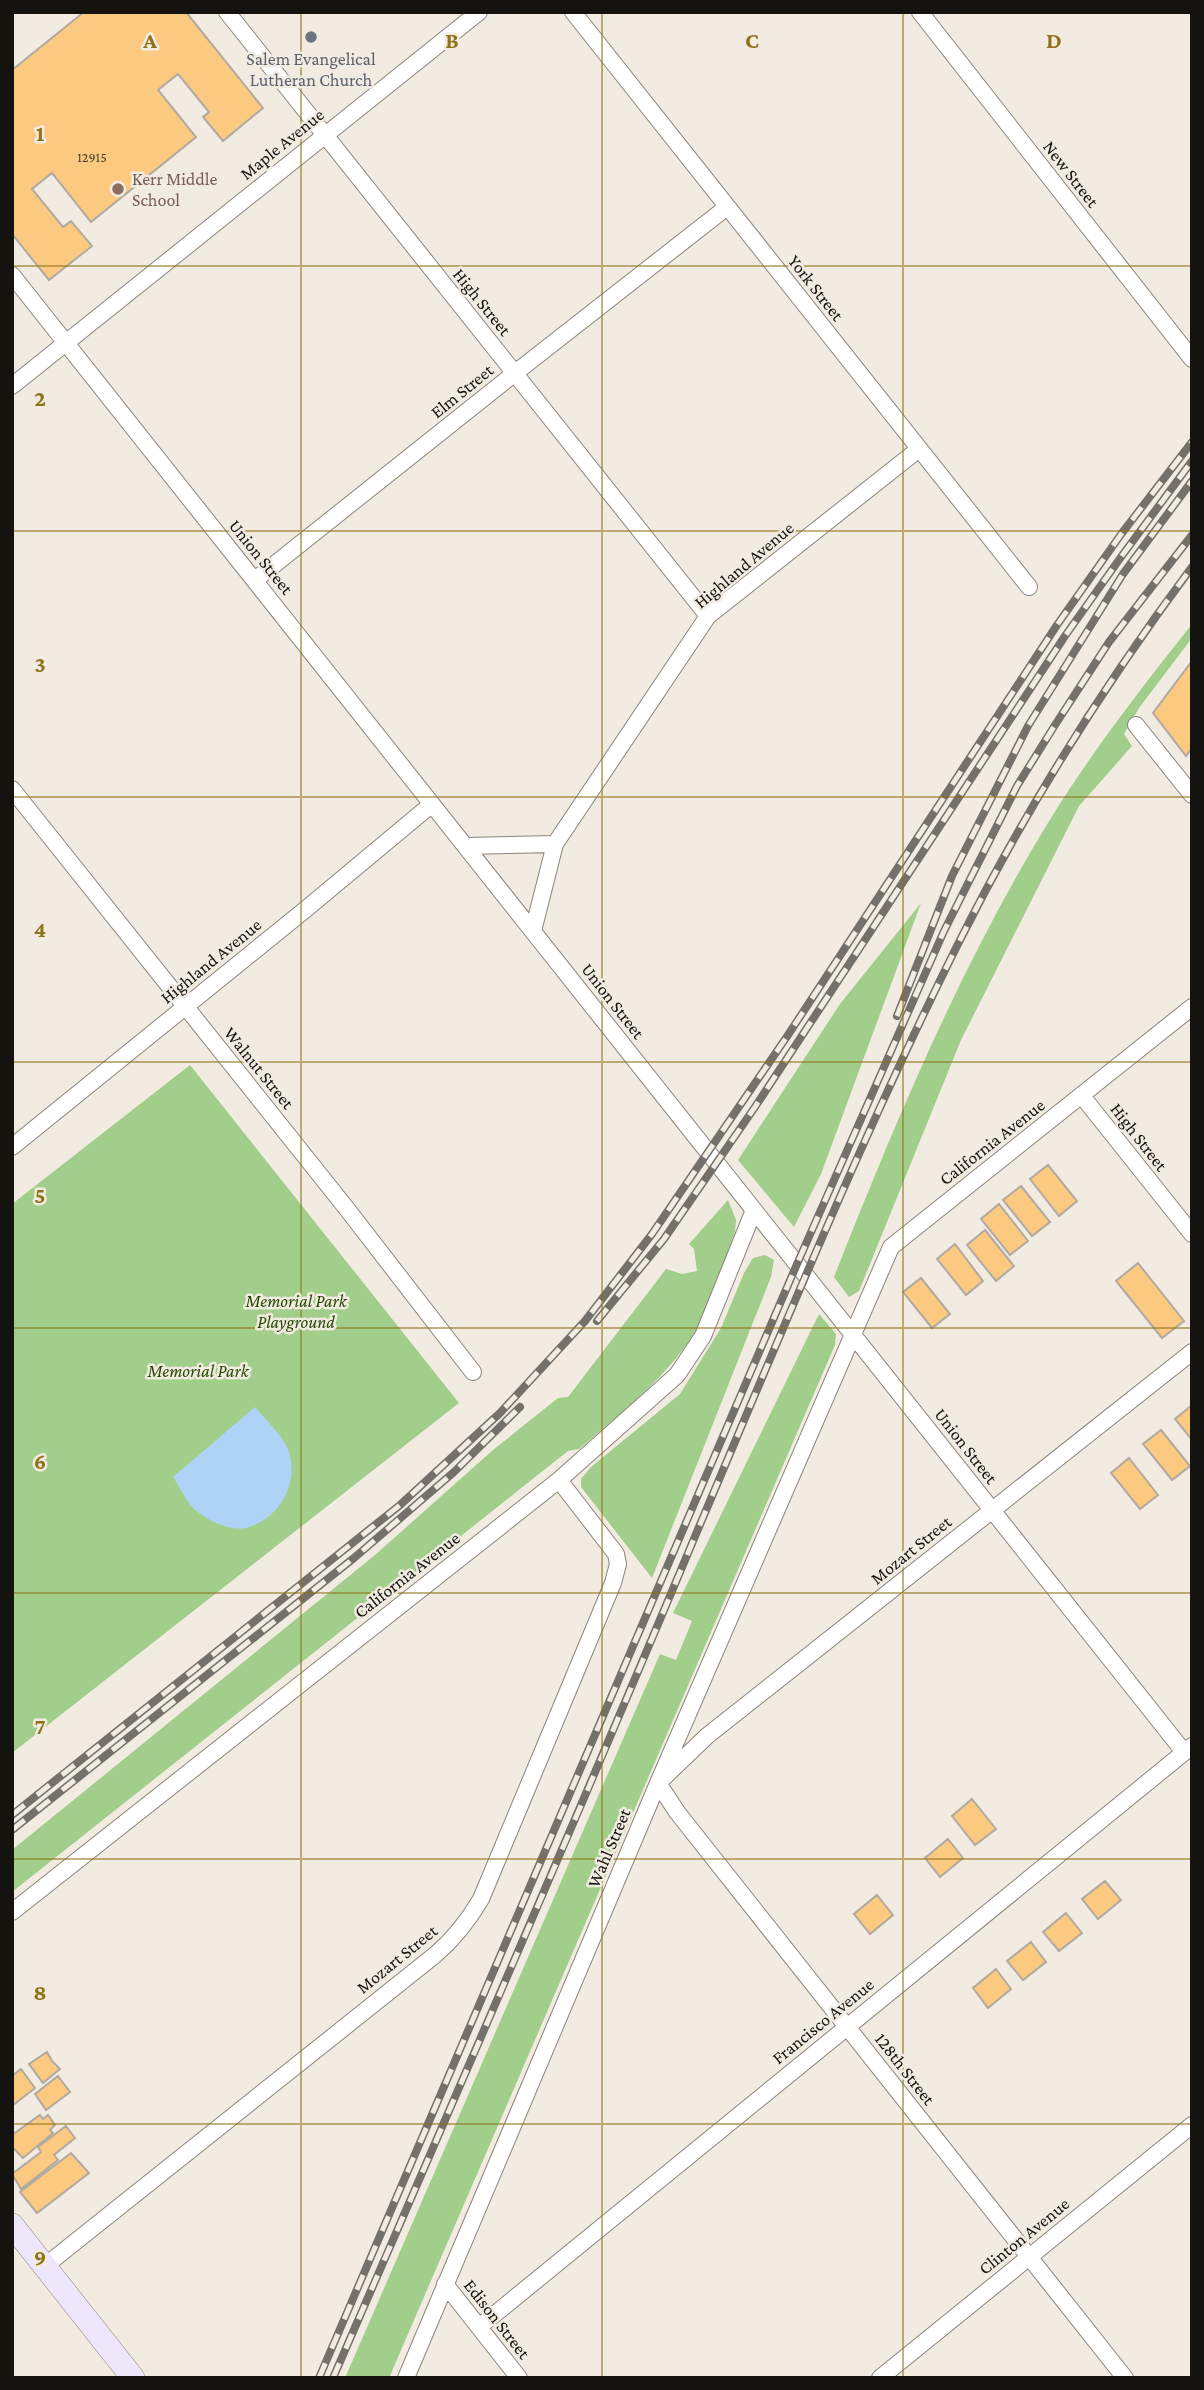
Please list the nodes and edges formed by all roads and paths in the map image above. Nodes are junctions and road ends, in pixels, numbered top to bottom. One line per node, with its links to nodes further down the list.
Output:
1 (226, 12): 5 (street, High Street)
2 (479, 12): 5 (street, Maple Avenue)
3 (573, 12): 6 (street, York Street)
4 (920, 12): 9 (street, New Street)
5 (324, 136): 8 (street, Maple Avenue); 10 (street, High Street)
6 (727, 207): 10 (street, Elm Street); 12 (street, York Street)
7 (12, 275): 8 (street, Union Street)
8 (66, 342): 11 (street, Maple Avenue); 13 (street, Union Street)
9 (1192, 359)
10 (515, 373): 13 (street, Elm Street); 15 (street, High Street)
11 (12, 386)
12 (919, 449): 14 (street, York Street); 15 (street, Highland Avenue)
13 (255, 580): 19 (street, Union Street)
14 (1029, 587)
15 (708, 616): 20 (street, Highland Avenue)
16 (1136, 725): 18 (street)
17 (12, 789): 23 (street, Walnut Street)
18 (1192, 795)
19 (432, 804): 21 (street, Union Street); 23 (street, Highland Avenue)
20 (555, 844): 21 (street); 22 (street, Highland Avenue)
21 (466, 846): 22 (street, Union Street)
22 (533, 931): 27 (street, Union Street)
23 (185, 1007): 26 (street, Highland Avenue); 31 (street, Walnut Street)
24 (1192, 1007): 25 (street, California Avenue)
25 (1082, 1096): 28 (street, High Street); 29 (street, California Avenue)
26 (12, 1147)
27 (754, 1210): 29 (street, Union Street); 32 (street, California Avenue)
28 (1192, 1234)
29 (854, 1335): 33 (street, Union Street); 35 (street, Wahl Street)
30 (1192, 1352): 33 (street, Mozart Street)
31 (473, 1372)
32 (559, 1480): 36 (street, California Avenue); 41 (street, Mozart Street)
33 (992, 1510): 34 (street, Union Street); 35 (street, Mozart Street)
34 (1188, 1749): 37 (street, Francisco Avenue)
35 (658, 1783): 37 (street, 128th Street); 42 (street, Wahl Street)
36 (12, 1912)
37 (847, 2027): 40 (street, 128th Street); 43 (street, Francisco Avenue)
38 (1192, 2124): 40 (street, Clinton Avenue)
39 (12, 2225): 41 (main road)
40 (1029, 2257): 47 (street, Clinton Avenue); 48 (street, 128th Street)
41 (45, 2266): 44 (main road)
42 (445, 2284): 43 (street, Edison Street); 45 (street, Wahl Street)
43 (479, 2327): 46 (street, Edison Street)
44 (133, 2378)
45 (406, 2378)
46 (519, 2378)
47 (880, 2378)
48 (1125, 2378)

